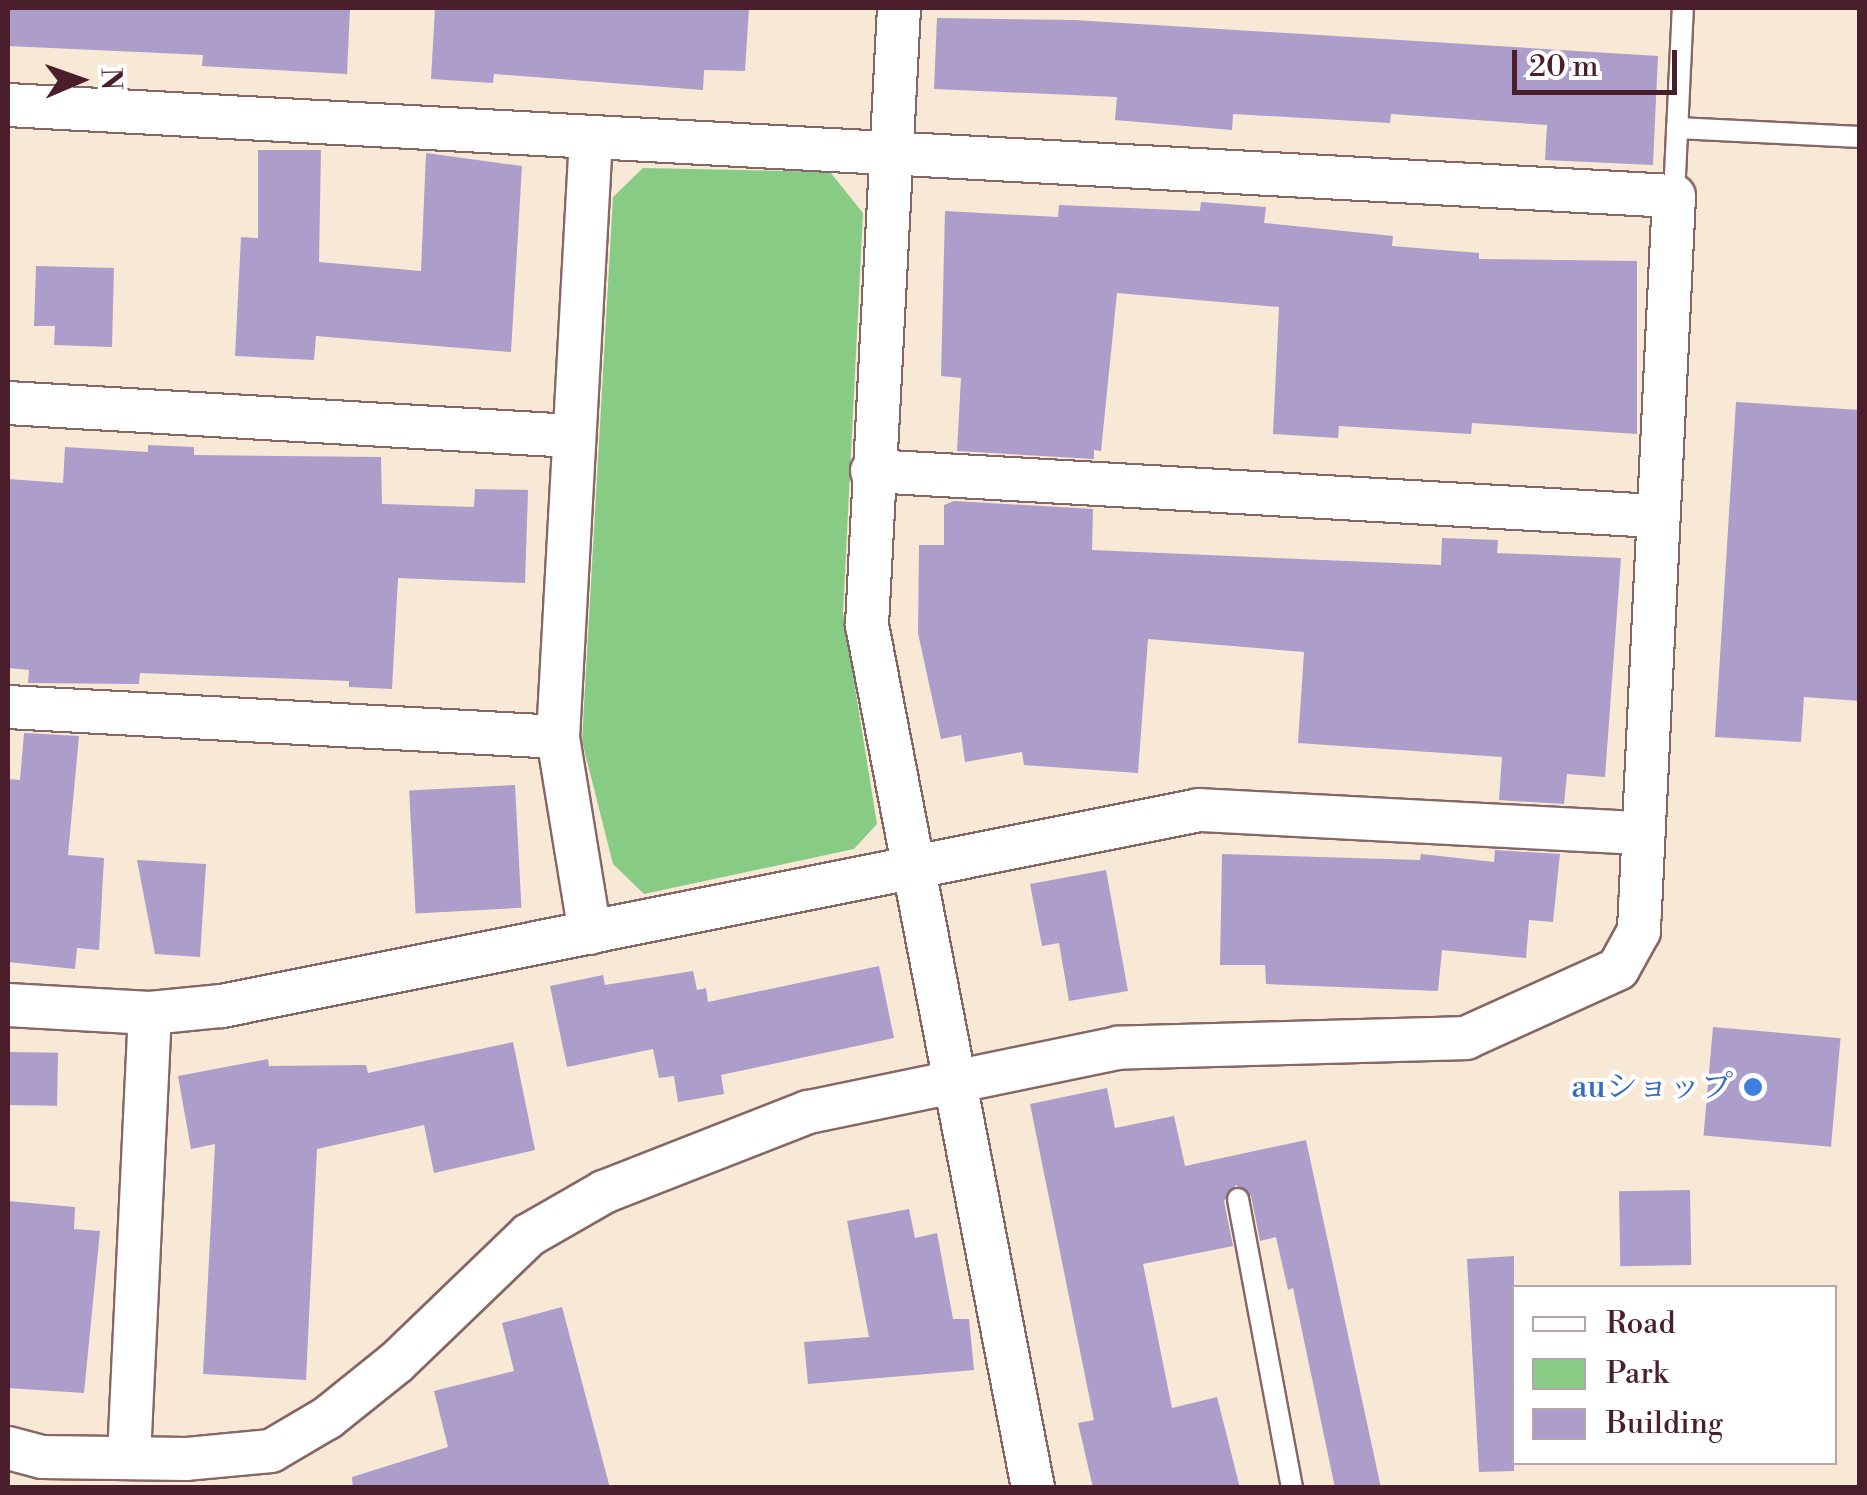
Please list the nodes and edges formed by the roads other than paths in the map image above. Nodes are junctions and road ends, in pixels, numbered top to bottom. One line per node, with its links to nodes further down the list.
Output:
1 (898, 8): 7 (street)
2 (1683, 8): 4 (lane)
3 (8, 105): 5 (street)
4 (1677, 128): 6 (lane); 8 (lane)
5 (590, 136): 7 (street); 10 (street)
6 (1860, 137)
7 (889, 152): 8 (street); 11 (street)
8 (1674, 196): 12 (street)
9 (8, 403): 10 (street)
10 (572, 436): 14 (street)
11 (872, 471): 12 (street); 16 (street)
12 (1656, 516): 15 (street)
13 (8, 707): 14 (street)
14 (558, 736): 17 (street)
15 (1643, 833): 16 (street); 20 (street)
16 (911, 866): 17 (street); 20 (street)
17 (590, 933): 19 (street)
18 (8, 1005): 19 (street)
19 (150, 1013): 23 (street)
20 (959, 1083): 24 (street); 25 (street)
21 (1238, 1199): 26 (lane)
22 (8, 1448): 23 (street)
23 (128, 1457): 24 (street)
24 (187, 1473)
25 (1034, 1488)
26 (1292, 1488)

